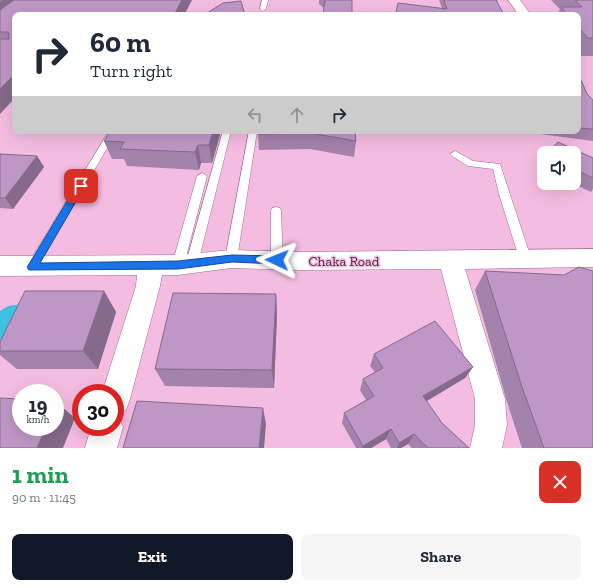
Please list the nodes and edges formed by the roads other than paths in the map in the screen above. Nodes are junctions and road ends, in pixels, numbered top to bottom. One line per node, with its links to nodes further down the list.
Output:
1 (266, 0): 3 (lane)
2 (514, 0): 4 (street)
3 (263, 9)
4 (523, 12)
5 (111, 134): 19 (lane)
6 (226, 134): 16 (lane)
7 (253, 134): 13 (lane)
8 (455, 154): 11 (lane)
9 (202, 176): 16 (lane)
10 (276, 211): 14 (lane)
11 (525, 258): 12 (street, Chaka Road); 15 (street, Chaka Road)
12 (593, 258)
13 (232, 259): 14 (street, Chaka Road); 16 (street, Chaka Road)
14 (277, 260): 15 (street, Chaka Road)
15 (451, 261): 23 (street)
16 (185, 264): 17 (street, Chaka Road)
17 (151, 265): 19 (street, Chaka Road); 20 (street)
18 (0, 266): 19 (street, Chaka Road)
19 (32, 267)
20 (119, 384)
21 (104, 436): 22 (street)
22 (100, 448)
23 (486, 448)

